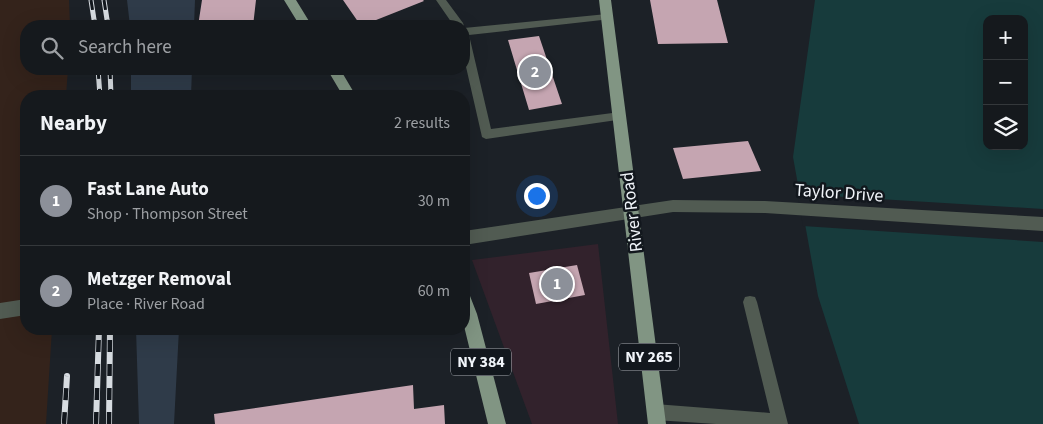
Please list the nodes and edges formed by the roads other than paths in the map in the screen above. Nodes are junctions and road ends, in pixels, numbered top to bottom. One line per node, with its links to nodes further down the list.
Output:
1 (290, 0): 5 (main road)
2 (441, 0): 6 (lane)
3 (606, 0): 4 (main road, River Road / NY 265)
4 (608, 17): 7 (lane); 11 (main road, River Road / NY 265)
5 (302, 20)
6 (455, 20)
7 (470, 32)
8 (470, 61): 11 (lane)
9 (337, 75): 10 (main road)
10 (346, 90)
11 (620, 116): 12 (main road, River Road / NY 265)
12 (632, 211): 13 (street, Taylor Drive); 14 (street, Taylor Drive); 19 (main road, River Road / NY 265)
13 (1043, 224)
14 (470, 237)
15 (750, 302): 20 (lane)
16 (20, 308): 17 (street)
17 (0, 311)
18 (470, 318): 21 (main road, NY 384)
19 (656, 418): 20 (lane)
20 (780, 422)
21 (498, 424)

